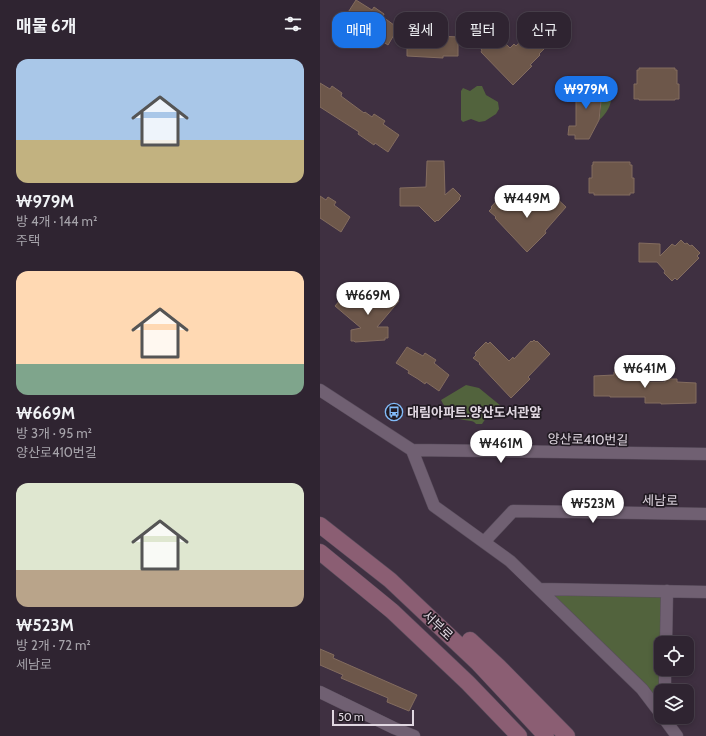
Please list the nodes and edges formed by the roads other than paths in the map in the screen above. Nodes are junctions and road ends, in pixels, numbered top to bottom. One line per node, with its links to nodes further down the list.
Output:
1 (320, 390): 2 (street)
2 (412, 450): 3 (street, 양산로410번길); 6 (street)
3 (706, 454)
4 (706, 514): 6 (street, 세남로)
5 (320, 525): 8 (main road, 서부로)
6 (484, 542): 9 (street)
7 (320, 552): 17 (main road, 서부로)
8 (390, 580): 18 (main road, 서부로); 19 (main road)
9 (539, 590): 10 (street); 14 (street)
10 (667, 591): 11 (street); 12 (street)
11 (706, 592)
12 (666, 636)
13 (320, 692): 16 (street)
14 (654, 705)
15 (668, 724): 20 (street)
16 (414, 736)
17 (519, 736)
18 (546, 736)
19 (567, 736)
20 (677, 736)

